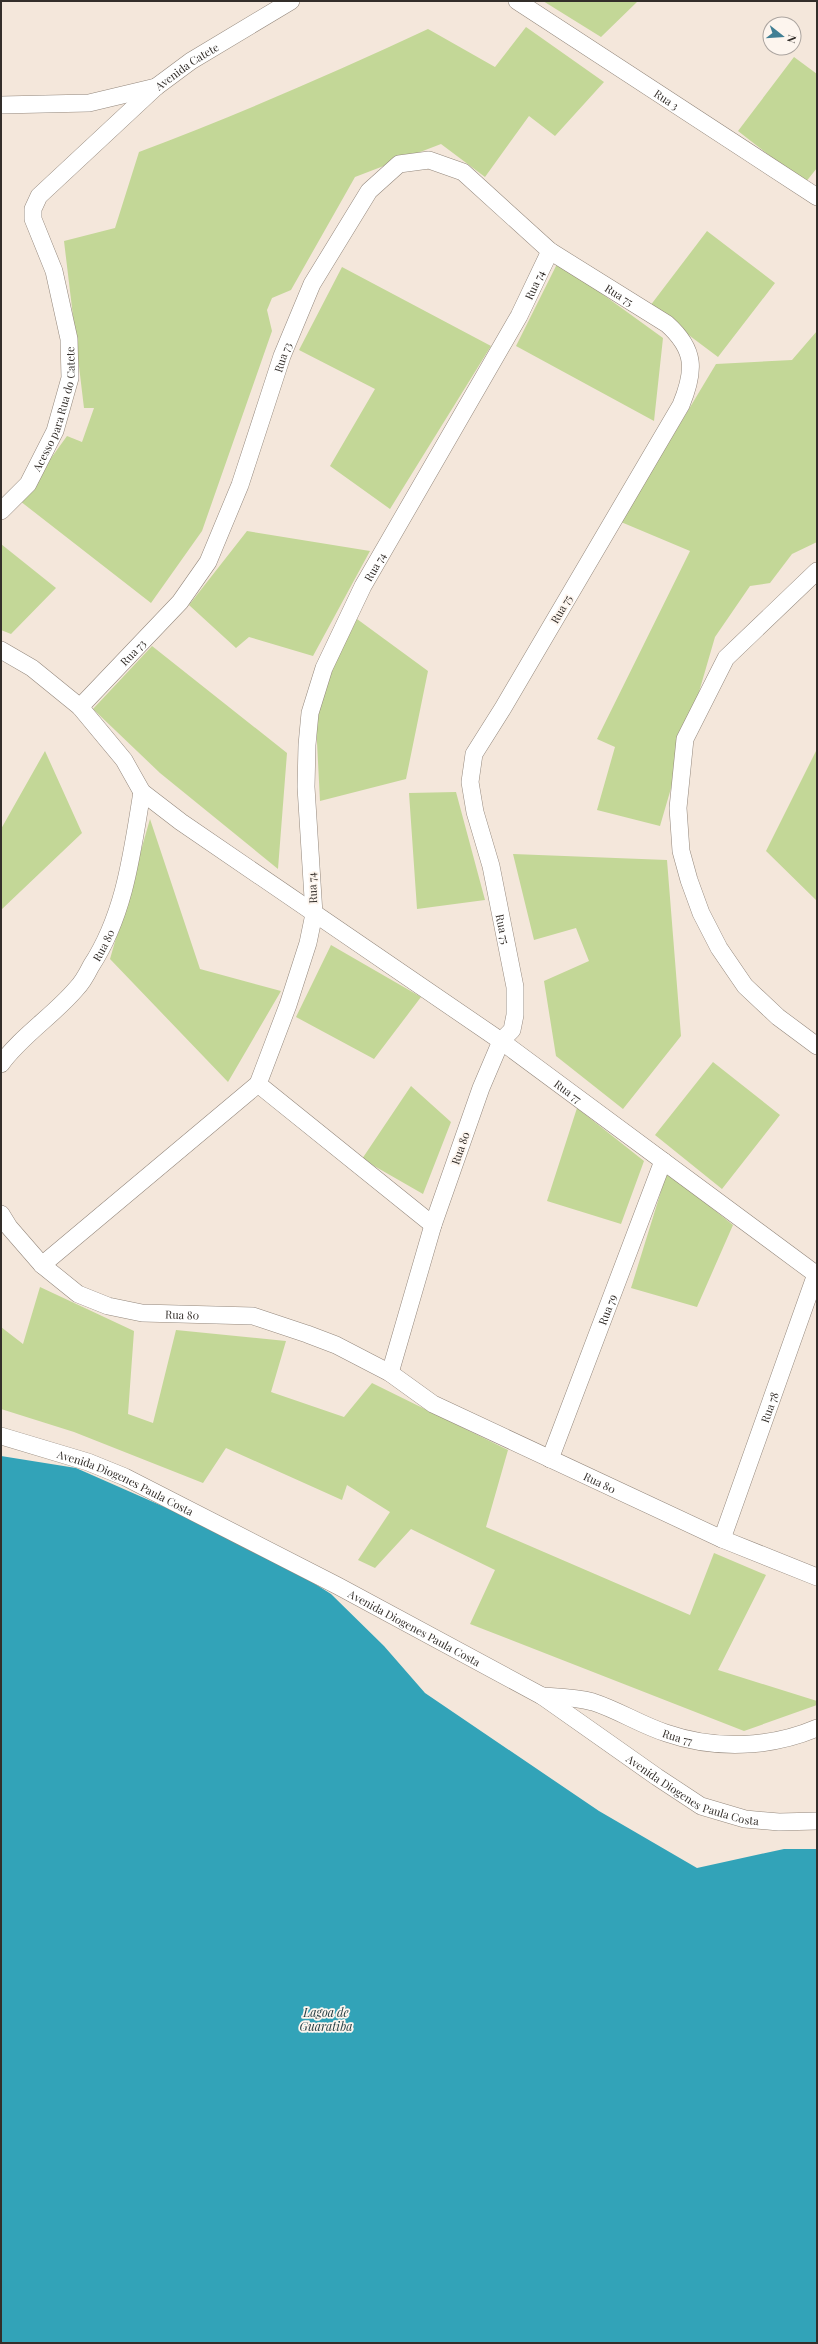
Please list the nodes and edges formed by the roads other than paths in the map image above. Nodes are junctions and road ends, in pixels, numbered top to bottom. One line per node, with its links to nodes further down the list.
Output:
1 (291, 1): 3 (street, Avenida Catete)
2 (517, 1): 5 (street, Rua 3)
3 (156, 87): 4 (street, Avenida Catete); 7 (street, Acesso para Rua do Catete)
4 (1, 105)
5 (817, 197)
6 (550, 251): 10 (street, Rua 73); 12 (street, Rua 74); 13 (street, Rua 75)
7 (1, 511)
8 (817, 571): 14 (street)
9 (1, 650): 10 (street)
10 (80, 707): 11 (street)
11 (142, 792): 12 (street); 15 (street, Rua 80)
12 (314, 914): 13 (street, Rua 77); 16 (street, Rua 74)
13 (501, 1041): 17 (street, Rua 77); 19 (street, Rua 80)
14 (817, 1046)
15 (1, 1064)
16 (258, 1084): 19 (street); 20 (street)
17 (663, 1160): 21 (street, Rua 77); 24 (street, Rua 79)
18 (1, 1214): 20 (street, Rua 80)
19 (433, 1225): 22 (street, Rua 80)
20 (42, 1265): 22 (street, Rua 80)
21 (817, 1275): 25 (street, Rua 78)
22 (390, 1373): 24 (street, Rua 80)
23 (1, 1436): 27 (street, Avenida Diogenes Paula Costa)
24 (550, 1459): 25 (street, Rua 80)
25 (722, 1539): 26 (street, Rua 80)
26 (817, 1577)
27 (542, 1696): 28 (street, Rua 77); 29 (street, Avenida Diogenes Paula Costa)
28 (817, 1728)
29 (817, 1820)

